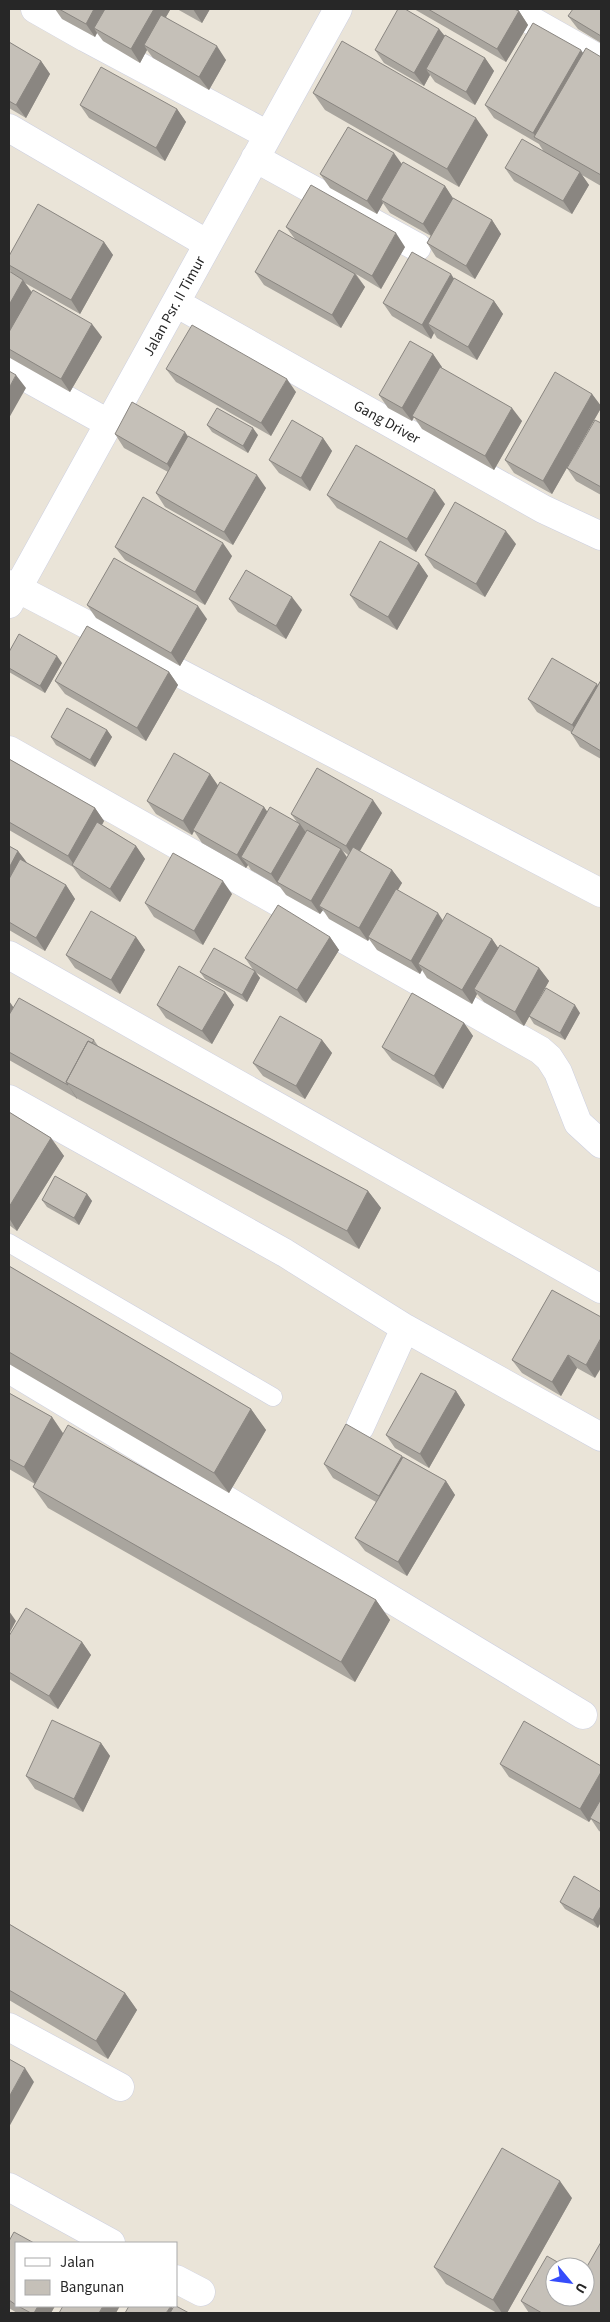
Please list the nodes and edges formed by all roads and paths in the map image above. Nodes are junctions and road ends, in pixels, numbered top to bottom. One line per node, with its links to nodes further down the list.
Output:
1 (35, 9): 6 (street)
2 (336, 9): 6 (street, Jalan Psr. II Timur)
3 (511, 9): 4 (street)
4 (601, 60)
5 (9, 128): 8 (street)
6 (268, 135): 7 (street, Jalan Psr. II Timur)
7 (254, 158): 8 (street, Jalan Psr. II Timur); 9 (street)
8 (208, 244): 10 (street, Jalan Psr. II Timur)
9 (417, 246)
10 (176, 302): 12 (street, Jalan Psr. II Timur); 13 (street, Gang Driver)
11 (9, 368): 12 (street)
12 (108, 423): 14 (street, Jalan Psr. II Timur)
13 (601, 536)
14 (12, 592): 16 (street)
15 (9, 750): 19 (street)
16 (601, 894)
17 (9, 955): 21 (street)
18 (9, 1099): 22 (street)
19 (601, 1144)
20 (9, 1243): 24 (lane)
21 (601, 1289)
22 (405, 1328): 25 (street); 26 (street)
23 (9, 1368): 27 (street)
24 (274, 1397)
25 (360, 1427)
26 (601, 1437)
27 (583, 1716)
28 (9, 2027): 29 (street)
29 (120, 2086)
30 (9, 2187): 31 (street)
31 (109, 2242)
32 (178, 2280): 33 (street)
33 (201, 2292)

